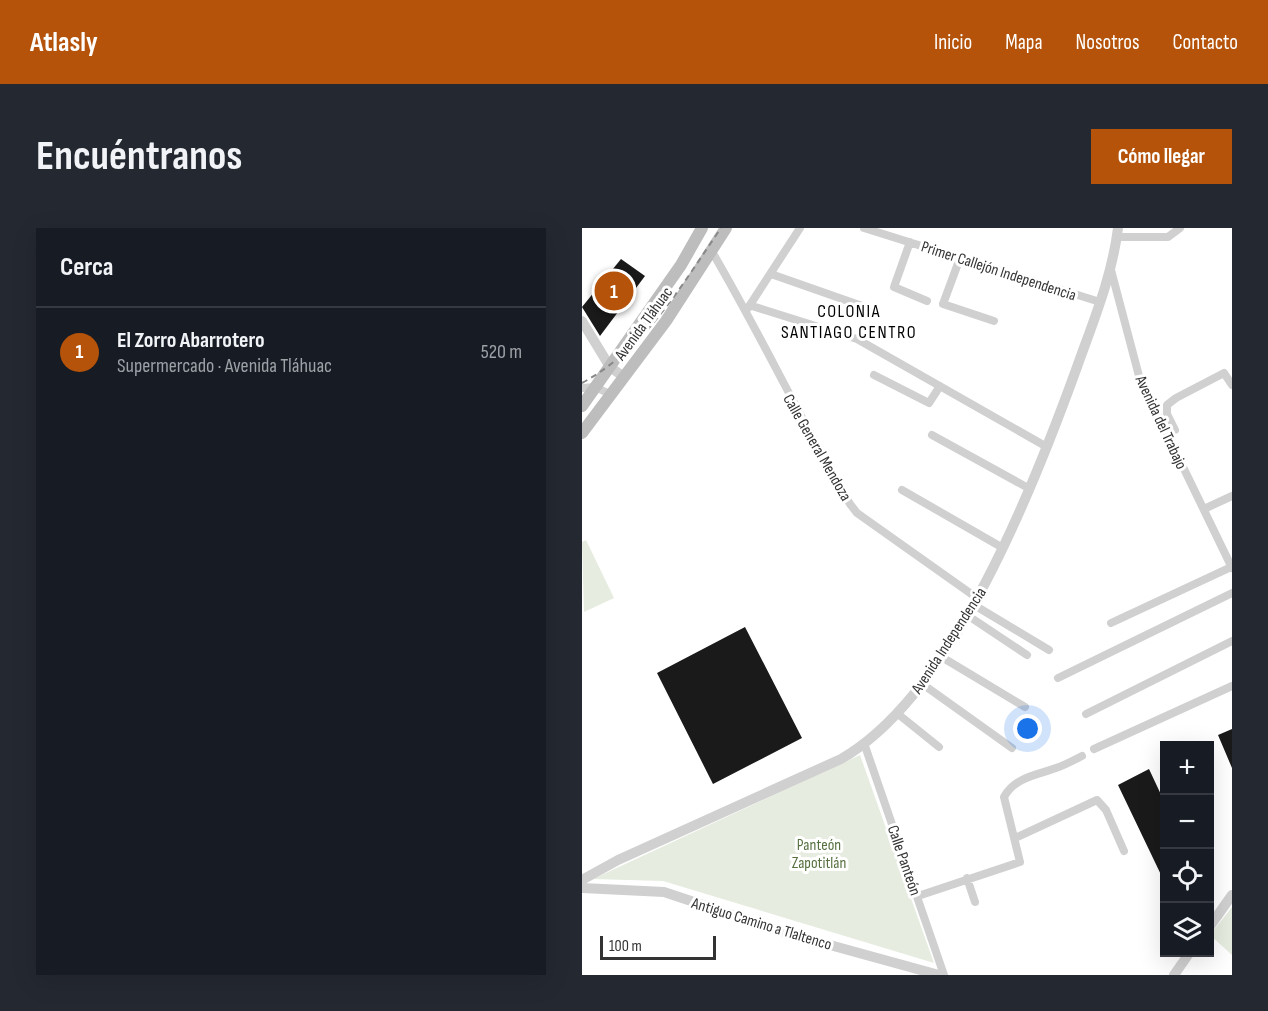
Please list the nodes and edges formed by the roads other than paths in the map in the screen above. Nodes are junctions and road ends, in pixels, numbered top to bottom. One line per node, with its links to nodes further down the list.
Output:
1 (702, 228): 18 (main road, Avenida Tláhuac)
2 (726, 228): 8 (main road, Avenida Tláhuac)
3 (800, 228): 11 (street)
4 (864, 228): 7 (street, Primer Callejón Independencia)
5 (1180, 228): 6 (street)
6 (1118, 233): 10 (street, Avenida Independencia)
7 (910, 242): 9 (street, Primer Callejón Independencia); 12 (street)
8 (711, 250): 14 (street, Calle General Mendoza); 20 (main road, Avenida Tláhuac)
9 (960, 258): 13 (street, Primer Callejón Independencia); 17 (street)
10 (1111, 270): 13 (street, Avenida Independencia); 34 (street, Avenida del Trabajo)
11 (771, 274): 14 (street); 15 (street)
12 (927, 301)
13 (1100, 302): 30 (street, Avenida Independencia)
14 (749, 308): 22 (street); 38 (street, Calle General Mendoza)
15 (868, 308)
16 (582, 321): 18 (street)
17 (994, 321)
18 (610, 366): 20 (street); 23 (main road, Avenida Tláhuac)
19 (874, 375): 22 (street)
20 (624, 377): 25 (main road, Avenida Tláhuac)
21 (1232, 385): 27 (street)
22 (940, 386): 30 (street)
23 (595, 387): 24 (street); 25 (street); 26 (main road, Avenida Tláhuac)
24 (582, 388)
25 (610, 394): 28 (main road, Avenida Tláhuac)
26 (582, 406)
27 (1175, 430)
28 (582, 433)
29 (932, 435): 31 (street)
30 (1047, 447): 31 (street, Avenida Independencia)
31 (1030, 489): 35 (street, Avenida Independencia)
32 (902, 490): 35 (street)
33 (1232, 496): 34 (street)
34 (1204, 509): 36 (street, Avenida del Trabajo)
35 (1003, 548): 38 (street, Avenida Independencia)
36 (1232, 567): 40 (street)
37 (1232, 593): 45 (street)
38 (975, 602): 39 (street, Avenida Independencia); 42 (street, Calle General Mendoza)
39 (967, 615): 43 (street); 44 (street, Avenida Independencia)
40 (1111, 623)
41 (1232, 641): 50 (street)
42 (1049, 650)
43 (1027, 655)
44 (940, 656): 46 (street, Avenida Independencia); 48 (street)
45 (1058, 678)
46 (921, 683): 49 (street, Avenida Independencia); 53 (street)
47 (1232, 686): 54 (street)
48 (1025, 707)
49 (898, 714): 51 (street, Avenida Independencia); 52 (street)
50 (1086, 714)
51 (865, 746): 59 (street, Avenida Independencia); 61 (street, Calle Panteón)
52 (939, 747)
53 (1012, 748)
54 (1094, 749)
55 (1082, 756): 56 (street)
56 (1015, 838): 57 (street); 58 (street)
57 (1124, 851)
58 (967, 878): 61 (street); 63 (street)
59 (582, 880)
60 (582, 888): 66 (street, Antiguo Camino a Tlaltenco)
61 (918, 896): 66 (street, Calle Panteón)
62 (1232, 896): 64 (street)
63 (975, 902)
64 (1214, 919)
65 (1187, 957): 67 (street)
66 (941, 975)
67 (1174, 975)

